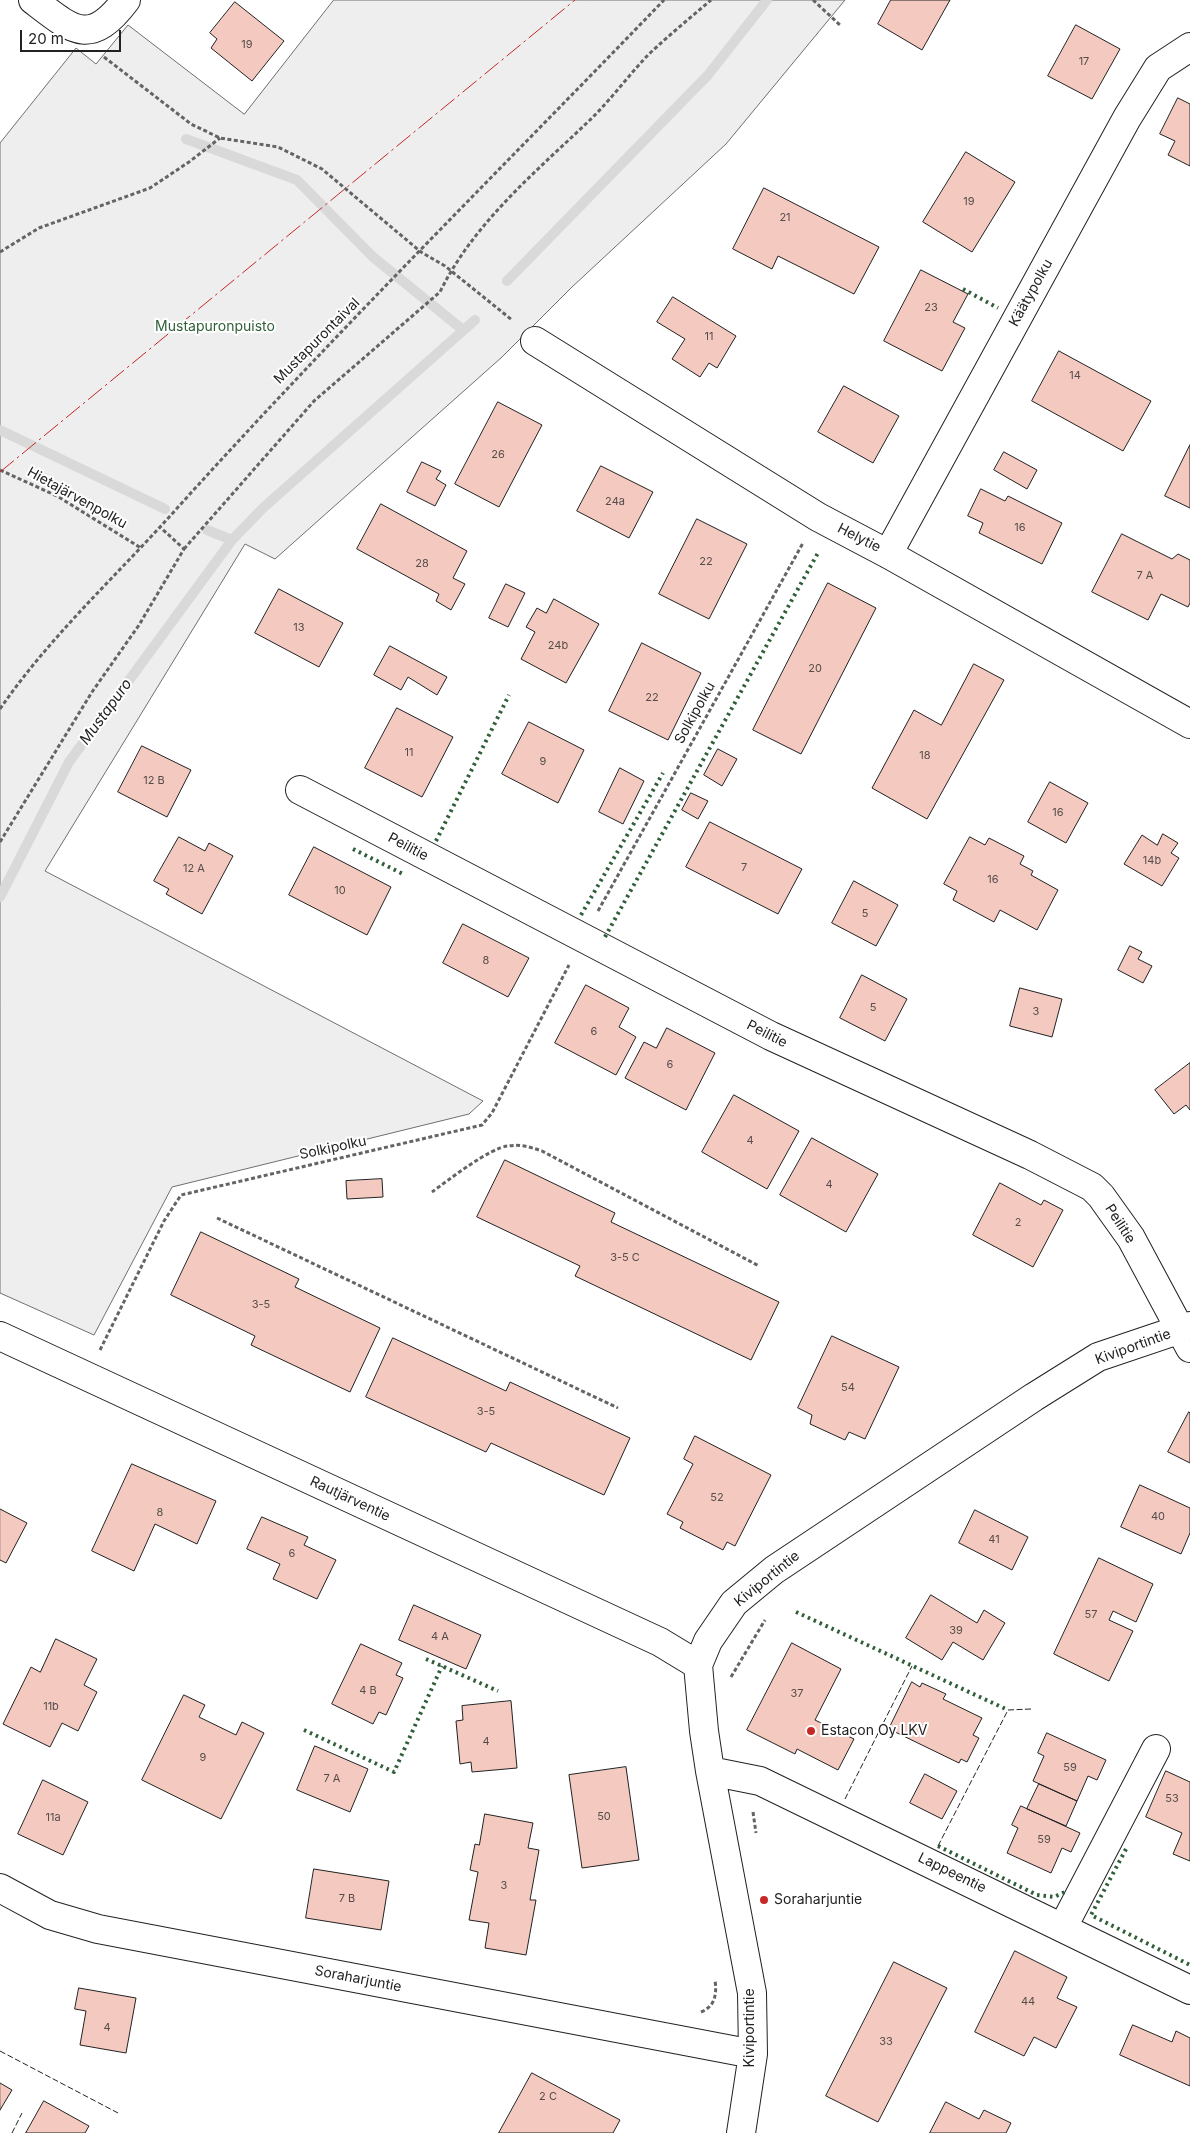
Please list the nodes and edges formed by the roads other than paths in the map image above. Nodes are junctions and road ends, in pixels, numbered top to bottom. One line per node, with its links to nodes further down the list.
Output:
1 (33, 0): 2 (street)
2 (126, 0)
3 (1190, 47): 5 (street, Käätypolku)
4 (535, 341): 5 (street, Helytie)
5 (888, 554): 6 (street, Helytie)
6 (1190, 724)
7 (300, 790): 8 (street, Peilitie)
8 (1186, 1334): 10 (street, Kiviportintie)
9 (0, 1336): 10 (street, Rautjärventie)
10 (698, 1665): 12 (street, Kiviportintie)
11 (1156, 1748): 14 (street)
12 (710, 1771): 14 (street, Lappeentie); 16 (street, Kiviportintie)
13 (0, 1888): 16 (street, Soraharjuntie)
14 (1063, 1927): 15 (street, Lappeentie)
15 (1190, 1990)
16 (753, 2054): 17 (street, Kiviportintie)
17 (741, 2133)

